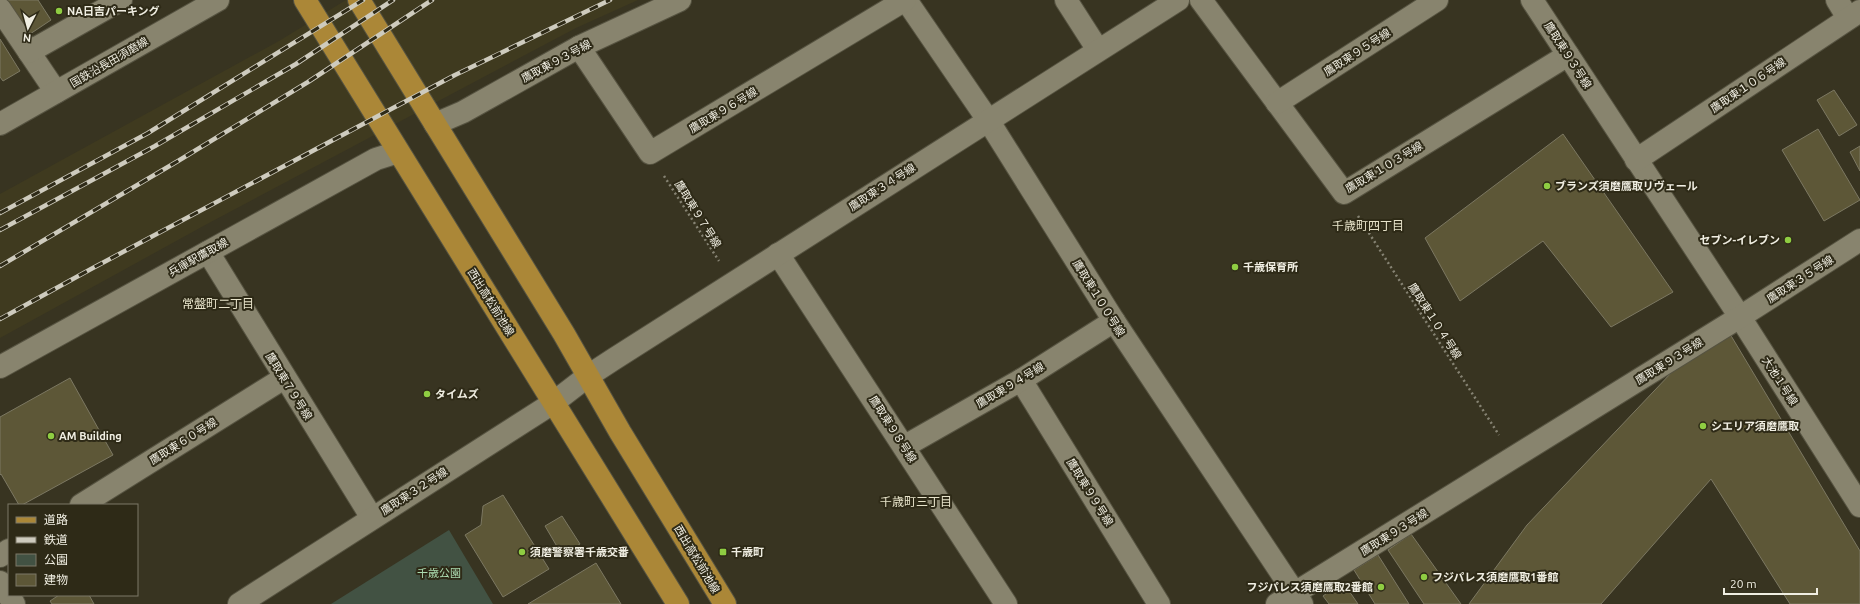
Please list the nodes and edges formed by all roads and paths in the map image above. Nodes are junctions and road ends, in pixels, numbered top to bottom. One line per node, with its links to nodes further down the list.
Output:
1 (121, 0): 17 (street)
2 (218, 0): 19 (street, 国鉄沿長田須磨線)
3 (305, 0): 24 (main road, 西出高松前池線)
4 (359, 0): 23 (main road, 西出高松前池線)
5 (680, 0): 15 (street, 鷹取東９３号線)
6 (906, 0): 21 (street, 鷹取東１００号線); 25 (street, 鷹取東９６号線)
7 (1066, 0): 16 (street)
8 (1178, 0): 16 (street, 鷹取東３４号線)
9 (1201, 0): 20 (street, 鷹取東１０３号線)
10 (1438, 0): 20 (street, 鷹取東９５号線)
11 (1532, 0): 18 (street, 鷹取東９３号線)
12 (1837, 0): 14 (street)
13 (0, 9): 17 (street)
14 (1854, 15): 26 (street, 鷹取東１０６号線)
15 (579, 47): 23 (street, 鷹取東９３号線); 25 (street)
16 (1098, 50): 21 (street, 鷹取東３４号線)
17 (28, 52): 19 (street)
18 (1568, 55): 26 (street, 鷹取東９３号線); 27 (street, 鷹取東１０３号線)
19 (56, 92): 22 (street, 国鉄沿長田須磨線)
20 (1277, 103): 27 (street, 鷹取東１０３号線)
21 (988, 120): 30 (street, 鷹取東３４号線); 33 (street, 鷹取東１００号線)
22 (0, 124)
23 (434, 124): 35 (main road, 西出高松前池線)
24 (398, 152): 29 (street, 兵庫駅鷹取線); 38 (main road, 西出高松前池線)
25 (650, 153): 31 (path, 鷹取東９７号線)
26 (1636, 160): 32 (street, 鷹取東９３号線)
27 (1344, 194): 40 (path, 鷹取東１０４号線)
28 (1860, 240): 32 (street, 鷹取東３５号線)
29 (208, 252): 34 (street, 兵庫駅鷹取線); 36 (street, 鷹取東７９号線)
30 (778, 254): 31 (street, 鷹取東３４号線); 39 (street, 鷹取東９８号線)
31 (732, 283): 35 (street, 鷹取東３４号線)
32 (1740, 317): 40 (street, 鷹取東９３号線); 42 (street, 大池１号線)
33 (1114, 321): 37 (street, 鷹取東９４号線); 46 (street, 鷹取東１００号線)
34 (0, 367)
35 (588, 376): 38 (street, 鷹取東３２号線); 49 (main road, 西出高松前池線)
36 (284, 378): 41 (street, 鷹取東６０号線); 43 (street, 鷹取東７９号線)
37 (1022, 380): 39 (street, 鷹取東９４号線); 51 (street, 鷹取東９９号線)
38 (553, 403): 43 (street, 鷹取東３２号線); 48 (main road, 西出高松前池線)
39 (905, 446): 50 (street, 鷹取東９８号線)
40 (1514, 458): 46 (street, 鷹取東９３号線)
41 (83, 504)
42 (1860, 506)
43 (372, 518): 47 (street, 鷹取東３２号線)
44 (0, 582): 45 (street)
45 (8, 595)
46 (1291, 601)
47 (239, 604)
48 (678, 604)
49 (725, 604)
50 (1006, 604)
51 (1159, 604)

